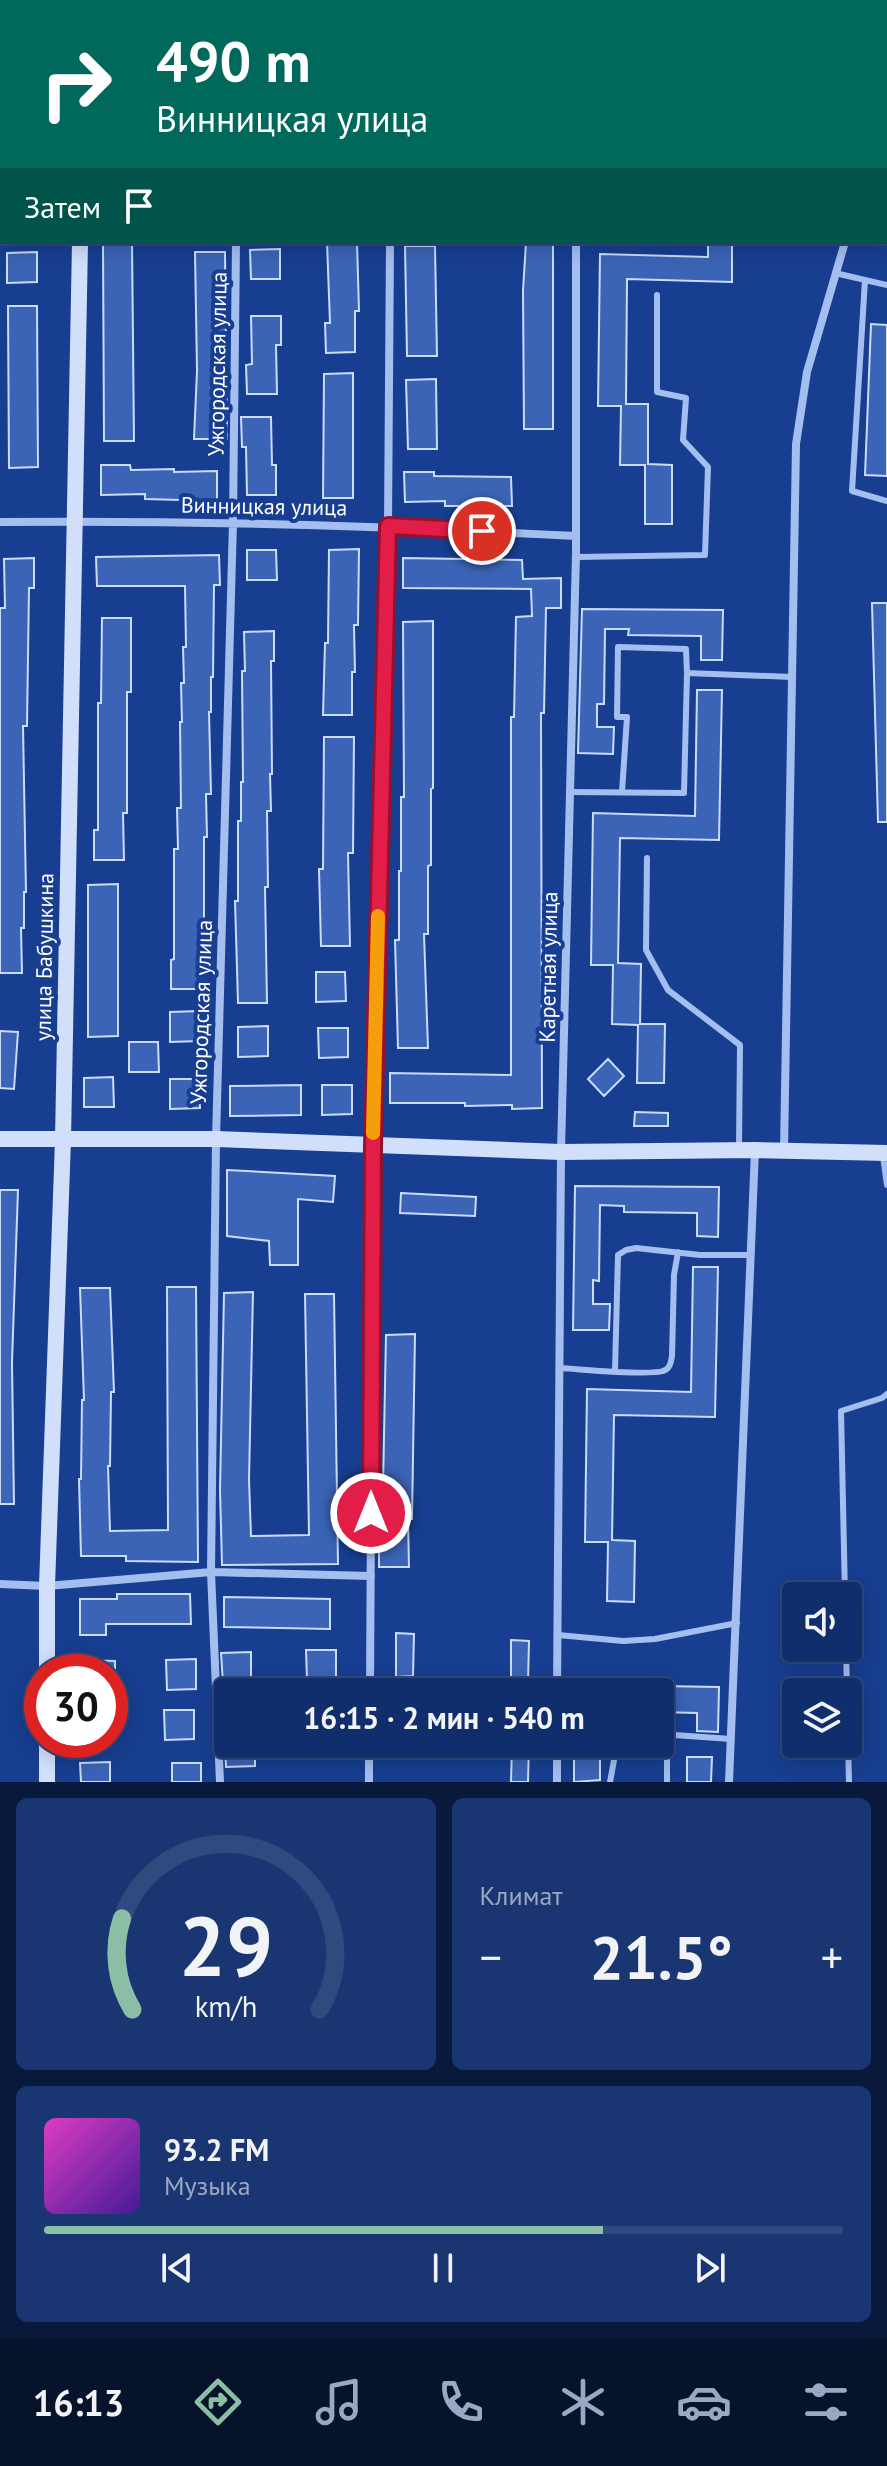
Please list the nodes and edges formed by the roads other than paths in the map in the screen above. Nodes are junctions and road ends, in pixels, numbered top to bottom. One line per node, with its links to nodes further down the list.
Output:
1 (80, 244): 11 (street, улица Бабушкина)
2 (236, 244): 13 (street, Ужгородская улица)
3 (390, 244): 14 (street)
4 (576, 244): 15 (street, Каретная улица)
5 (844, 244): 6 (street)
6 (835, 273): 7 (lane); 18 (street)
7 (865, 280): 8 (lane); 10 (lane)
8 (887, 285)
9 (657, 295): 16 (lane)
10 (887, 501)
11 (73, 521): 12 (street, Винницкая улица); 13 (street, Винницкая улица); 24 (street, улица Бабушкина)
12 (0, 522)
13 (233, 522): 14 (street, Винницкая улица); 23 (street, Ужгородская улица)
14 (388, 526): 15 (street, Винницкая улица); 25 (street)
15 (576, 536): 16 (street, Каретная улица)
16 (576, 557): 19 (street, Каретная улица)
17 (687, 673): 18 (lane); 20 (lane); 20 (lane)
18 (792, 677): 27 (street)
19 (570, 792): 20 (lane); 28 (street, Каретная улица)
20 (622, 792)
21 (647, 858): 26 (lane)
22 (0, 1139): 24 (street)
23 (216, 1139): 24 (street); 25 (street); 36 (street, Ужгородская улица)
24 (63, 1140): 40 (street, улица Бабушкина)
25 (373, 1146): 28 (street); 37 (street)
26 (747, 1150): 27 (street); 28 (street); 32 (street)
27 (784, 1151): 29 (street)
28 (561, 1152): 33 (street, Каретная улица)
29 (885, 1153): 30 (lane)
30 (887, 1185)
31 (678, 1252): 32 (lane); 34 (lane); 34 (lane)
32 (751, 1255): 41 (street)
33 (560, 1368): 34 (lane); 42 (street, Каретная улица)
34 (615, 1371)
35 (887, 1394): 38 (lane)
36 (211, 1572): 37 (street); 40 (street); 55 (street, Ужгородская улица)
37 (371, 1576): 44 (street)
38 (845, 1582)
39 (0, 1584): 40 (street)
40 (47, 1586): 43 (street, улица Бабушкина)
41 (737, 1623): 42 (lane); 47 (street)
42 (558, 1635): 45 (street, Каретная улица)
43 (47, 1654)
44 (370, 1678)
45 (557, 1678)
46 (674, 1736): 47 (lane)
47 (731, 1739): 60 (street)
48 (47, 1758): 54 (street)
49 (369, 1758): 56 (street)
50 (557, 1758): 57 (street)
51 (614, 1758): 58 (lane)
52 (665, 1758): 59 (lane)
53 (848, 1758): 61 (lane)
54 (47, 1782)
55 (220, 1782)
56 (369, 1782)
57 (557, 1782)
58 (610, 1782)
59 (667, 1782)
60 (729, 1782)
61 (849, 1782)

